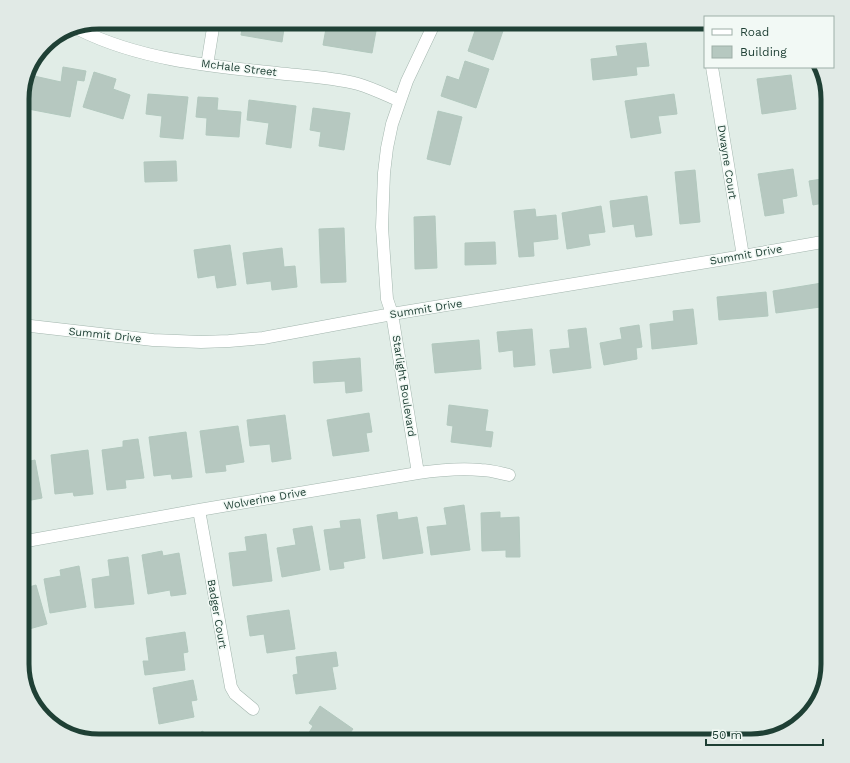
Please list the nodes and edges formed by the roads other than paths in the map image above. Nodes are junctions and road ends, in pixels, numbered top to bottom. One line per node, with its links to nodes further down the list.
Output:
1 (213, 29): 4 (street)
2 (432, 29): 6 (street, Starlight Boulevard)
3 (82, 31): 4 (street, McHale Street)
4 (208, 65): 6 (street, McHale Street)
5 (712, 68): 8 (street, Dwayne Court)
6 (400, 101): 9 (street, Starlight Boulevard)
7 (821, 241): 8 (street, Summit Drive)
8 (742, 256): 9 (street, Summit Drive)
9 (392, 314): 10 (street, Summit Drive); 11 (street, Starlight Boulevard)
10 (29, 326)
11 (418, 473): 12 (street, Wolverine Drive); 13 (street, Wolverine Drive)
12 (509, 475)
13 (199, 510): 14 (street, Wolverine Drive); 15 (street, Badger Court)
14 (29, 541)
15 (253, 709)

